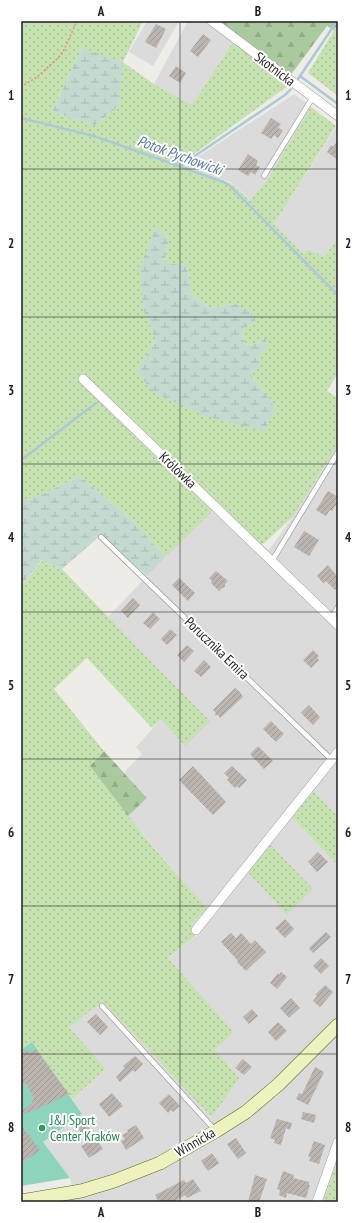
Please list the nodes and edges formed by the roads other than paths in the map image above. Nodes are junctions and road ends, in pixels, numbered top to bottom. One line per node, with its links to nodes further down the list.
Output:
1 (212, 21): 2 (street, Skotnicka)
2 (313, 97): 3 (street, Skotnicka); 4 (lane)
3 (338, 116)
4 (264, 176)
5 (83, 379): 8 (street, Królówka)
6 (338, 452): 8 (lane)
7 (101, 537): 11 (lane, Porucznika Emira)
8 (272, 561): 10 (street, Królówka)
9 (338, 607): 10 (lane, Królówka)
10 (335, 622)
11 (335, 756): 12 (street, Porucznika Emira)
12 (196, 930)
13 (102, 1006): 15 (lane)
14 (338, 1025): 15 (street, Winnicka)
15 (216, 1131): 17 (street, Winnicka)
16 (338, 1142): 18 (street)
17 (21, 1201)
18 (317, 1202)

